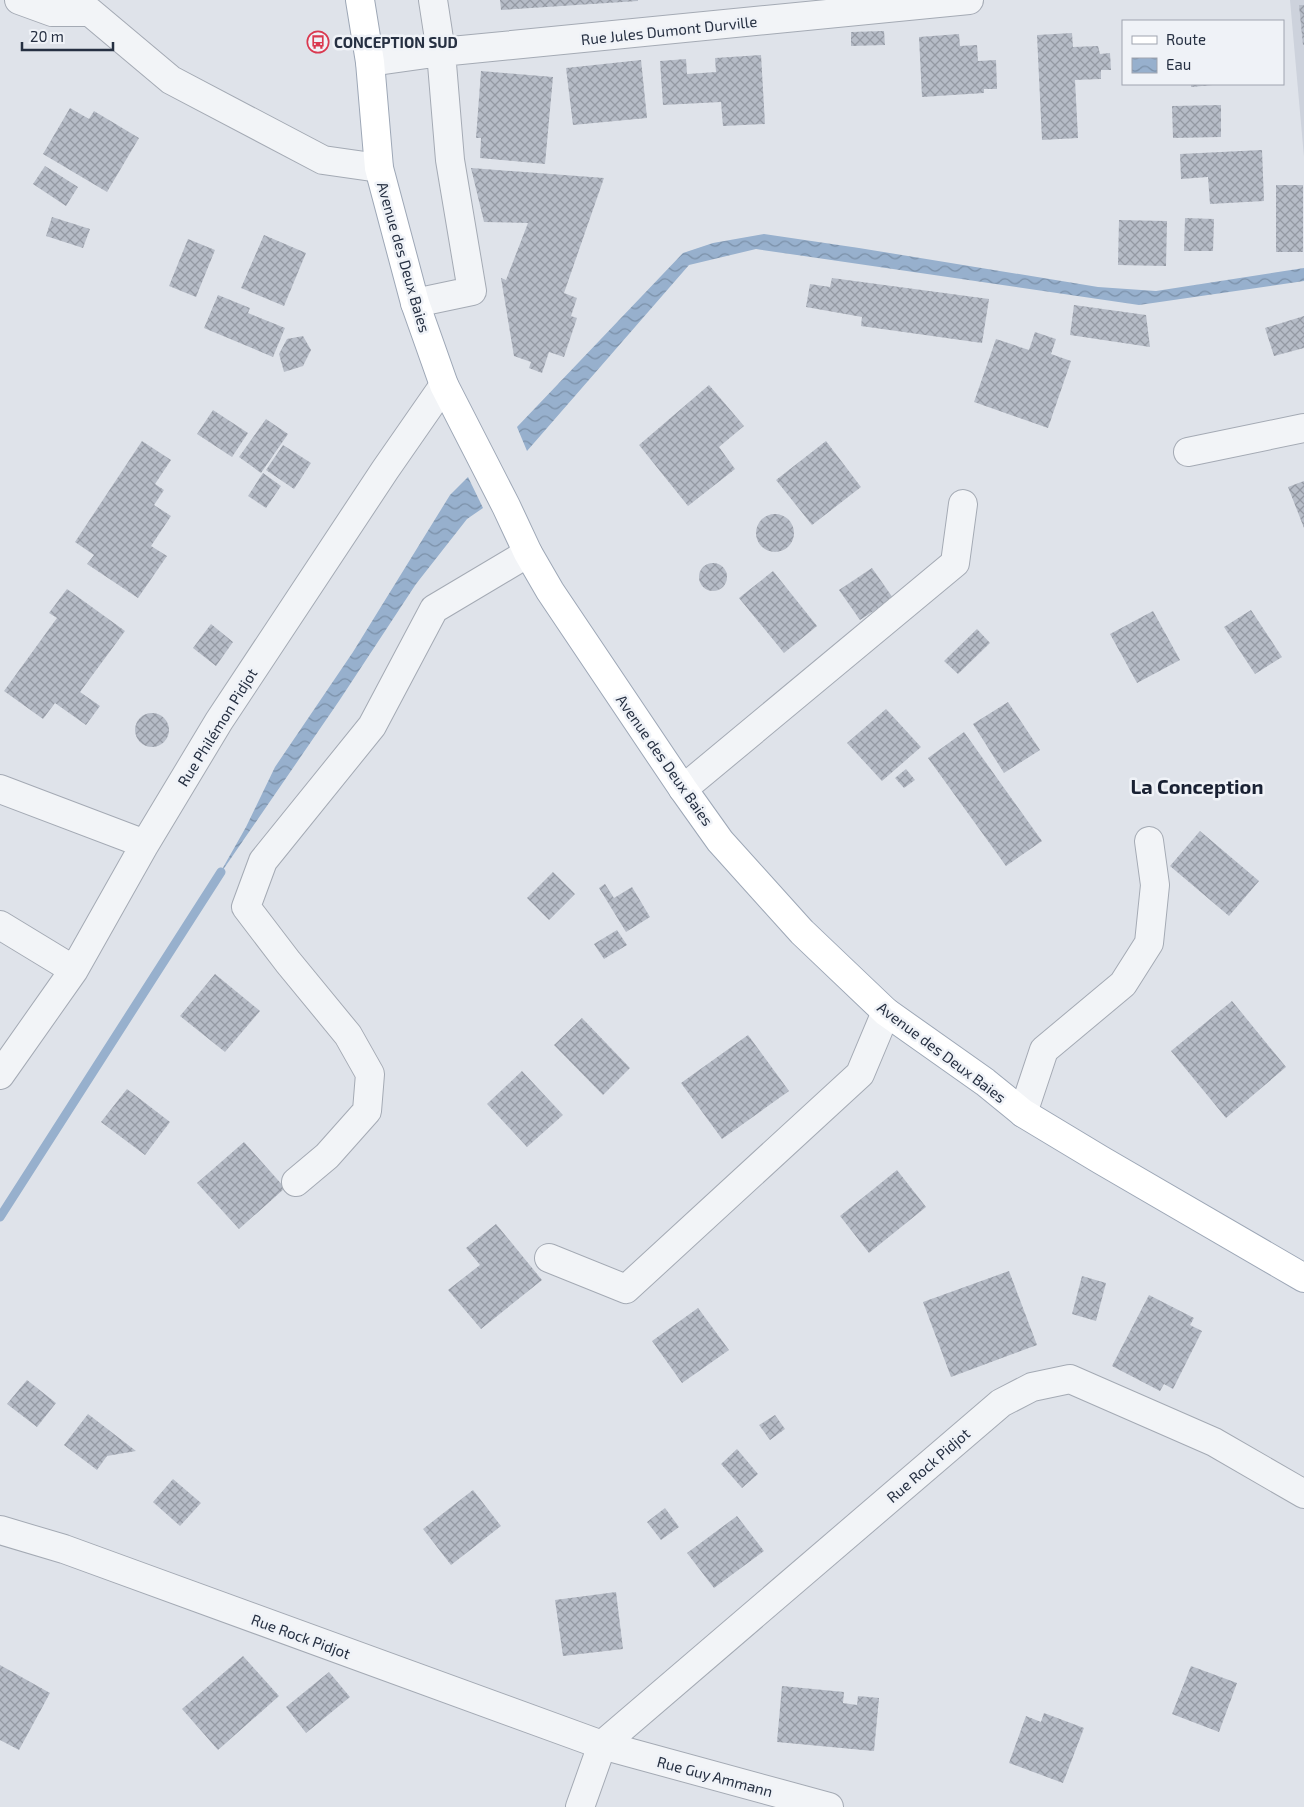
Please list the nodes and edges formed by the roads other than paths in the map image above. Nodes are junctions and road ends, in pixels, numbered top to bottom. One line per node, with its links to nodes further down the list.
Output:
1 (19, 0): 7 (street)
2 (360, 0): 6 (main road, Avenue des Deux Baies)
3 (433, 0): 5 (street)
4 (969, 0): 5 (street, Rue Jules Dumont Durville)
5 (441, 52): 6 (street, Rue Jules Dumont Durville); 8 (street)
6 (370, 62): 7 (main road, Avenue des Deux Baies)
7 (379, 168): 8 (main road, Avenue des Deux Baies)
8 (414, 303): 9 (main road, Avenue des Deux Baies)
9 (444, 384): 13 (main road, Avenue des Deux Baies); 17 (street, Rue Philémon Pidjot)
10 (1304, 428): 11 (street)
11 (1188, 452)
12 (962, 504): 15 (street)
13 (528, 553): 15 (main road, Avenue des Deux Baies); 23 (street)
14 (0, 789): 17 (street)
15 (683, 789): 20 (main road, Avenue des Deux Baies)
16 (1149, 842): 22 (street)
17 (145, 844): 19 (street, Rue Philémon Pidjot)
18 (0, 925): 19 (street)
19 (74, 970): 21 (street, Rue Philémon Pidjot)
20 (886, 1012): 22 (main road, Avenue des Deux Baies); 24 (street)
21 (0, 1075)
22 (1023, 1113): 25 (main road, Avenue des Deux Baies)
23 (296, 1182)
24 (550, 1258)
25 (1304, 1278)
26 (1304, 1494): 28 (street, Rue Rock Pidjot)
27 (0, 1530): 28 (street, Rue Rock Pidjot)
28 (602, 1745): 29 (street, Rue Rock Pidjot); 30 (street, Rue Guy Ammann)
29 (580, 1807)
30 (829, 1807)

